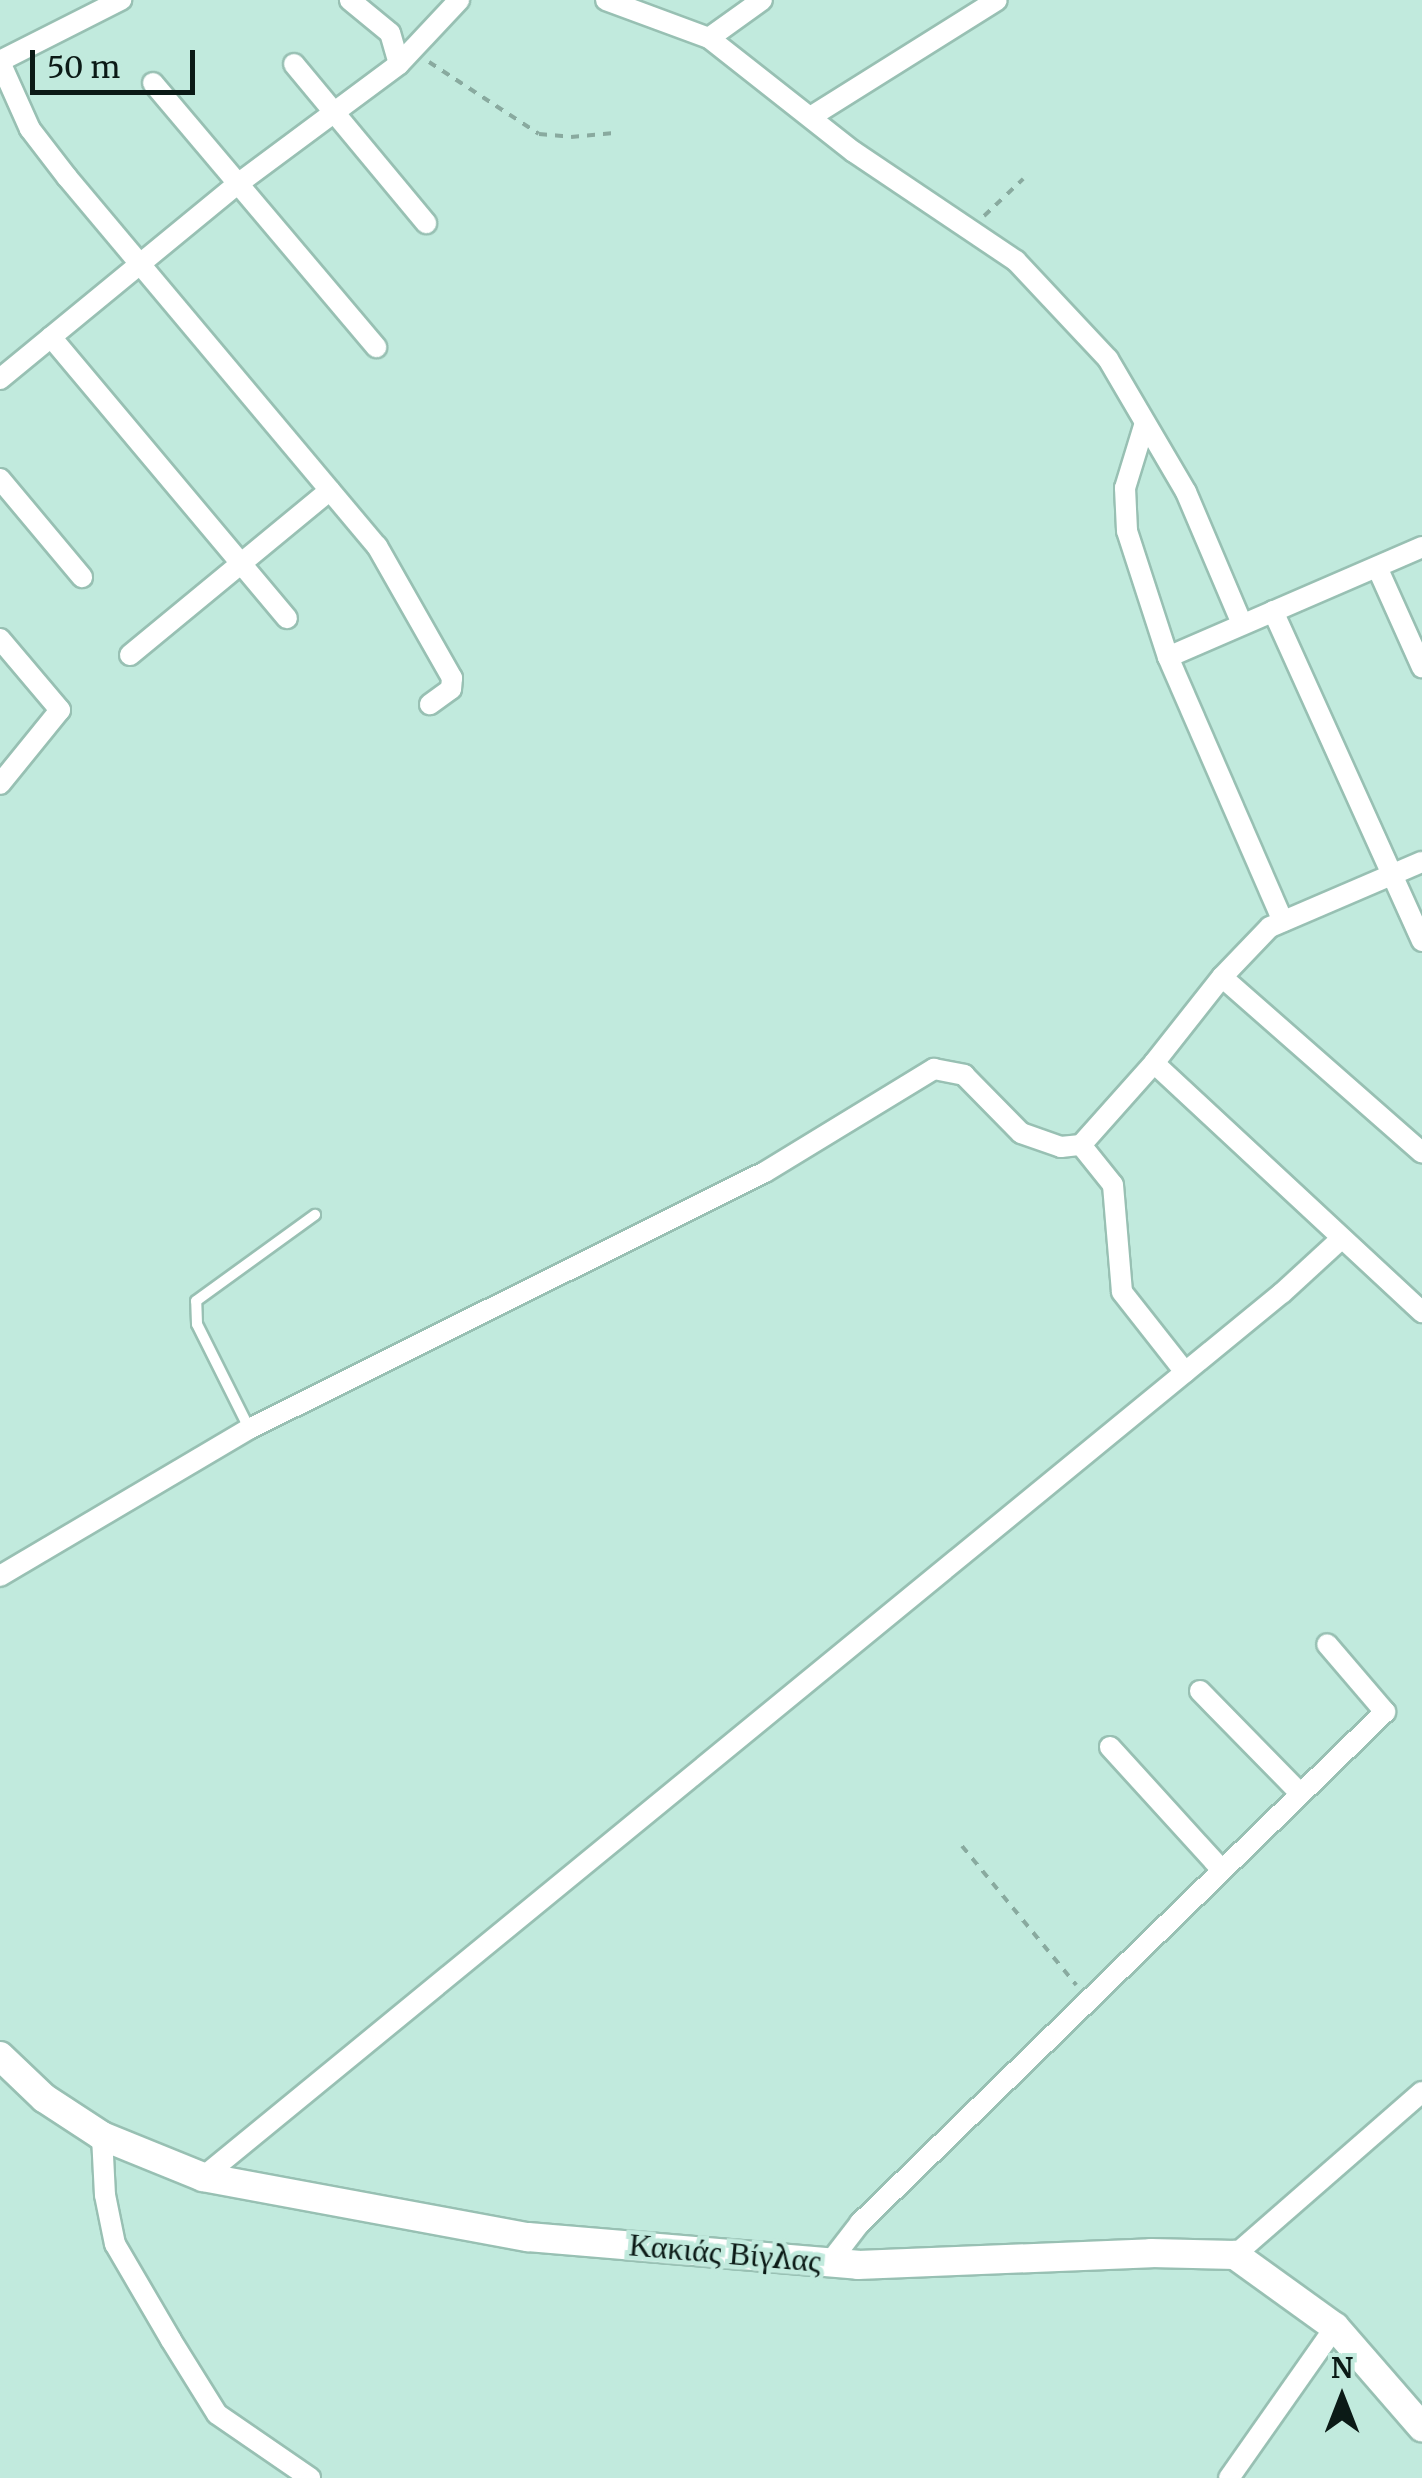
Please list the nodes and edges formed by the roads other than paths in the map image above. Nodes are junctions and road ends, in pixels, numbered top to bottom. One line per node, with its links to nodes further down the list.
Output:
1 (121, 0): 9 (street)
2 (350, 0): 8 (street)
3 (459, 0): 8 (street)
4 (606, 0): 7 (street)
5 (762, 0): 7 (street)
6 (996, 0): 13 (street)
7 (708, 38): 13 (street)
8 (406, 57): 12 (street)
9 (0, 62): 16 (street)
10 (294, 64): 12 (street)
11 (153, 83): 14 (street)
12 (331, 110): 14 (street); 15 (street)
13 (812, 116): 20 (street)
14 (239, 183): 16 (street); 18 (street)
15 (426, 223)
16 (141, 263): 17 (street); 22 (street)
17 (51, 337): 19 (street); 24 (street)
18 (376, 347)
19 (0, 379)
20 (1144, 426): 29 (street); 32 (street)
21 (0, 479): 26 (street)
22 (330, 490): 24 (street); 34 (street)
23 (1422, 547): 25 (street)
24 (241, 564): 28 (street); 31 (street)
25 (1377, 566): 27 (street); 33 (street)
26 (82, 577)
27 (1274, 611): 29 (street); 37 (street)
28 (287, 618)
29 (1242, 624): 32 (street)
30 (0, 639): 35 (street)
31 (130, 655)
32 (1168, 657): 38 (street)
33 (1422, 668)
34 (430, 704)
35 (0, 784)
36 (1422, 862): 37 (street)
37 (1390, 874): 38 (street); 39 (street)
38 (1283, 922): 40 (street)
39 (1422, 940)
40 (1222, 977): 41 (street); 43 (street)
41 (1154, 1063): 42 (street); 45 (street)
42 (1081, 1145): 47 (street); 48 (street)
43 (1422, 1153)
44 (315, 1214): 48 (lane)
45 (1341, 1240): 46 (street); 47 (street)
46 (1422, 1312)
47 (1185, 1372): 58 (street)
48 (249, 1429): 49 (street)
49 (0, 1576)
50 (1327, 1644): 53 (street)
51 (1200, 1691): 53 (street)
52 (1110, 1747): 54 (street)
53 (1300, 1793): 54 (street)
54 (1220, 1868): 60 (street)
55 (0, 2056): 57 (street, Κακιάς Βίγλας)
56 (1422, 2092): 59 (street)
57 (102, 2136): 58 (street, Κακιάς Βίγλας); 63 (street)
58 (202, 2177): 60 (street, Κακιάς Βίγλας)
59 (1234, 2255): 60 (street, Κακιάς Βίγλας); 61 (street)
60 (830, 2262)
61 (1335, 2327): 62 (street); 64 (street)
62 (1422, 2427)
63 (310, 2478)
64 (1229, 2478)

